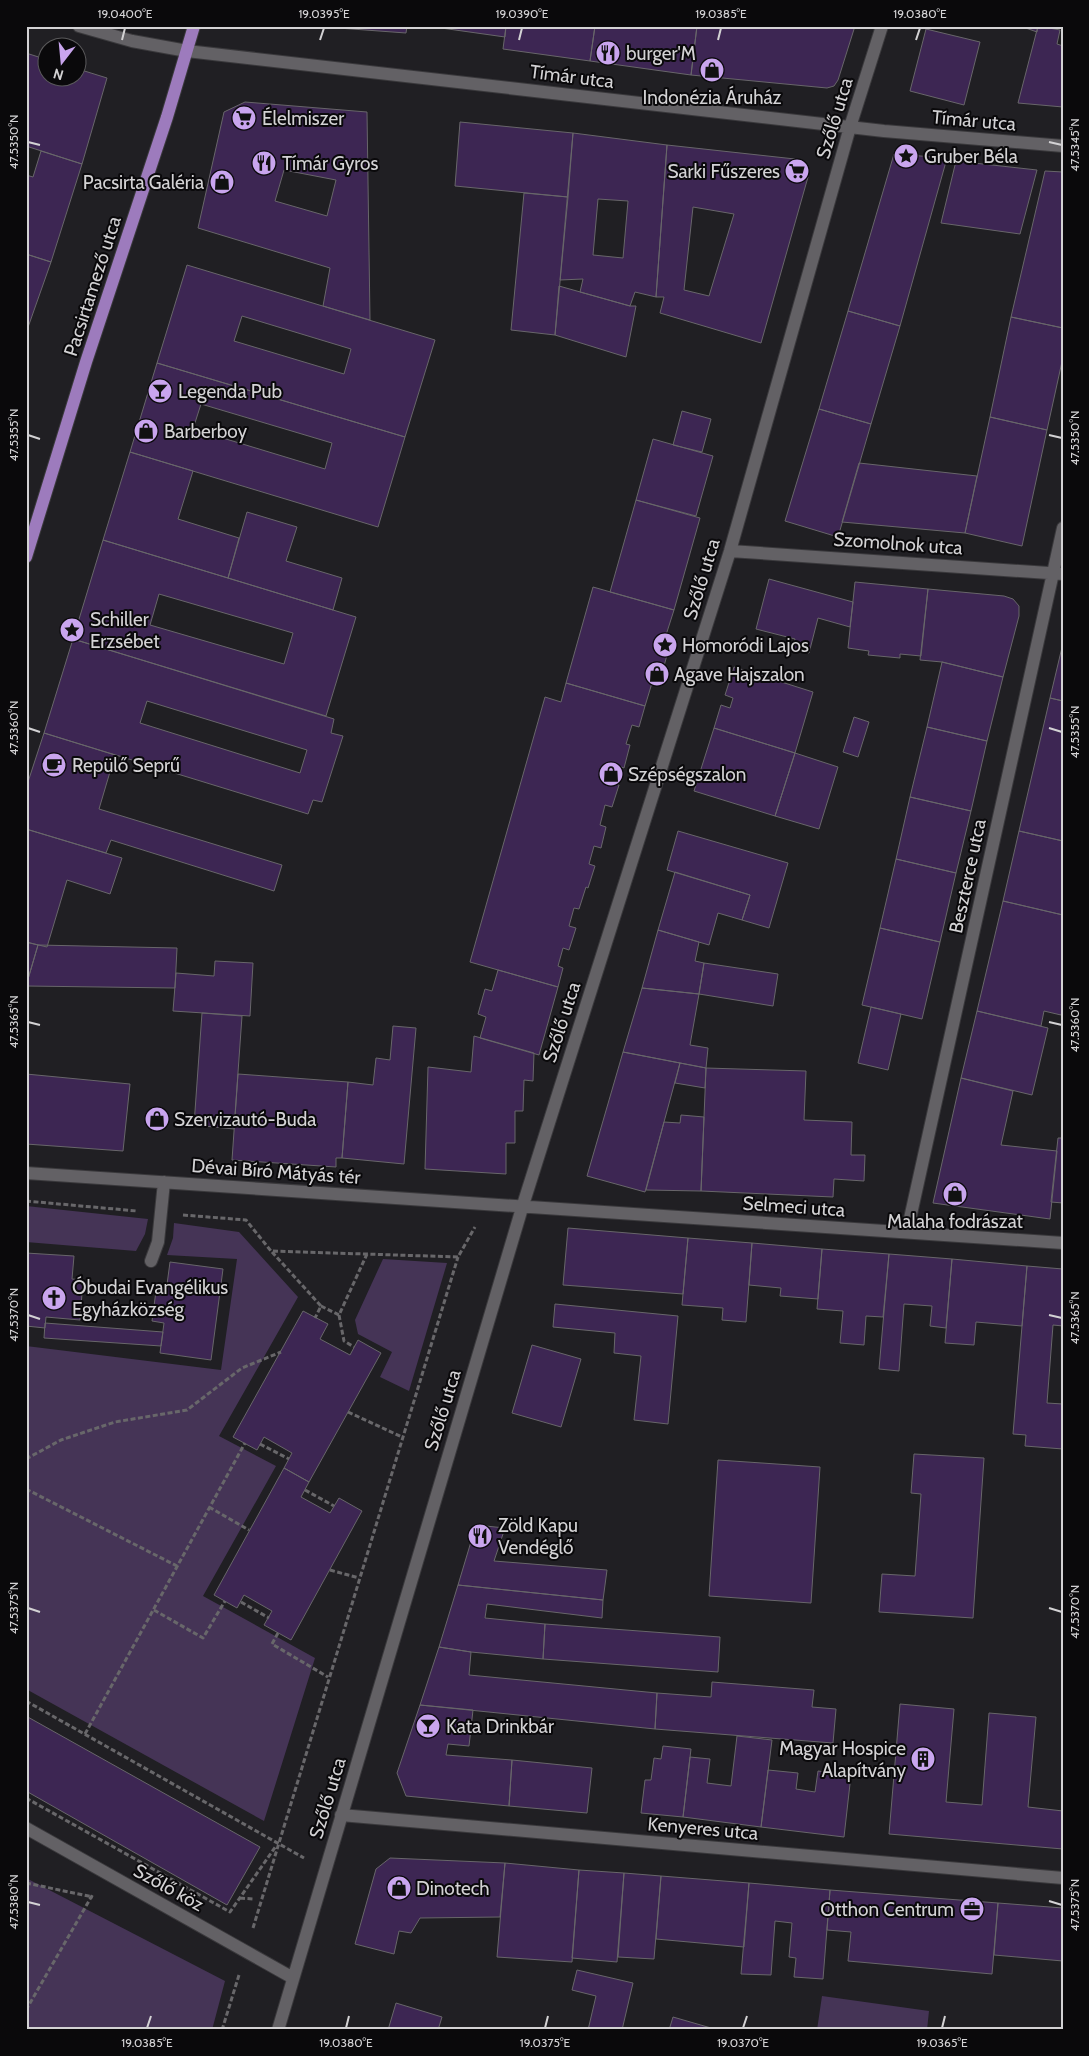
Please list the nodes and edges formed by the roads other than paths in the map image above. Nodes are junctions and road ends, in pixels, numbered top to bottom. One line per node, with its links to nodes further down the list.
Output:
1 (79, 26): 4 (street, Tímár utca)
2 (194, 26): 4 (main road, Pacsirtamező utca)
3 (882, 26): 5 (street, Szőlő utca)
4 (187, 51): 5 (street, Tímár utca); 9 (main road, Pacsirtamező utca)
5 (850, 127): 6 (street, Tímár utca); 8 (street, Szőlő utca)
6 (1063, 146)
7 (1063, 528): 10 (street, Beszterce utca)
8 (730, 551): 10 (street, Szomolnok utca); 13 (street, Szőlő utca)
9 (26, 557)
10 (1058, 573): 14 (street, Beszterce utca)
11 (26, 1173): 12 (street, Dévai Bíró Mátyás tér)
12 (164, 1182): 13 (street, Dévai Bíró Mátyás tér); 16 (street)
13 (522, 1208): 14 (street, Selmeci utca); 17 (street, Szőlő utca)
14 (907, 1232): 15 (street, Selmeci utca)
15 (1063, 1243)
16 (151, 1261)
17 (341, 1815): 19 (street, Kenyeres utca); 20 (street, Szőlő utca)
18 (26, 1828): 20 (street, Szőlő köz)
19 (1063, 1878)
20 (293, 1978): 21 (street, Szőlő utca)
21 (278, 2030)

